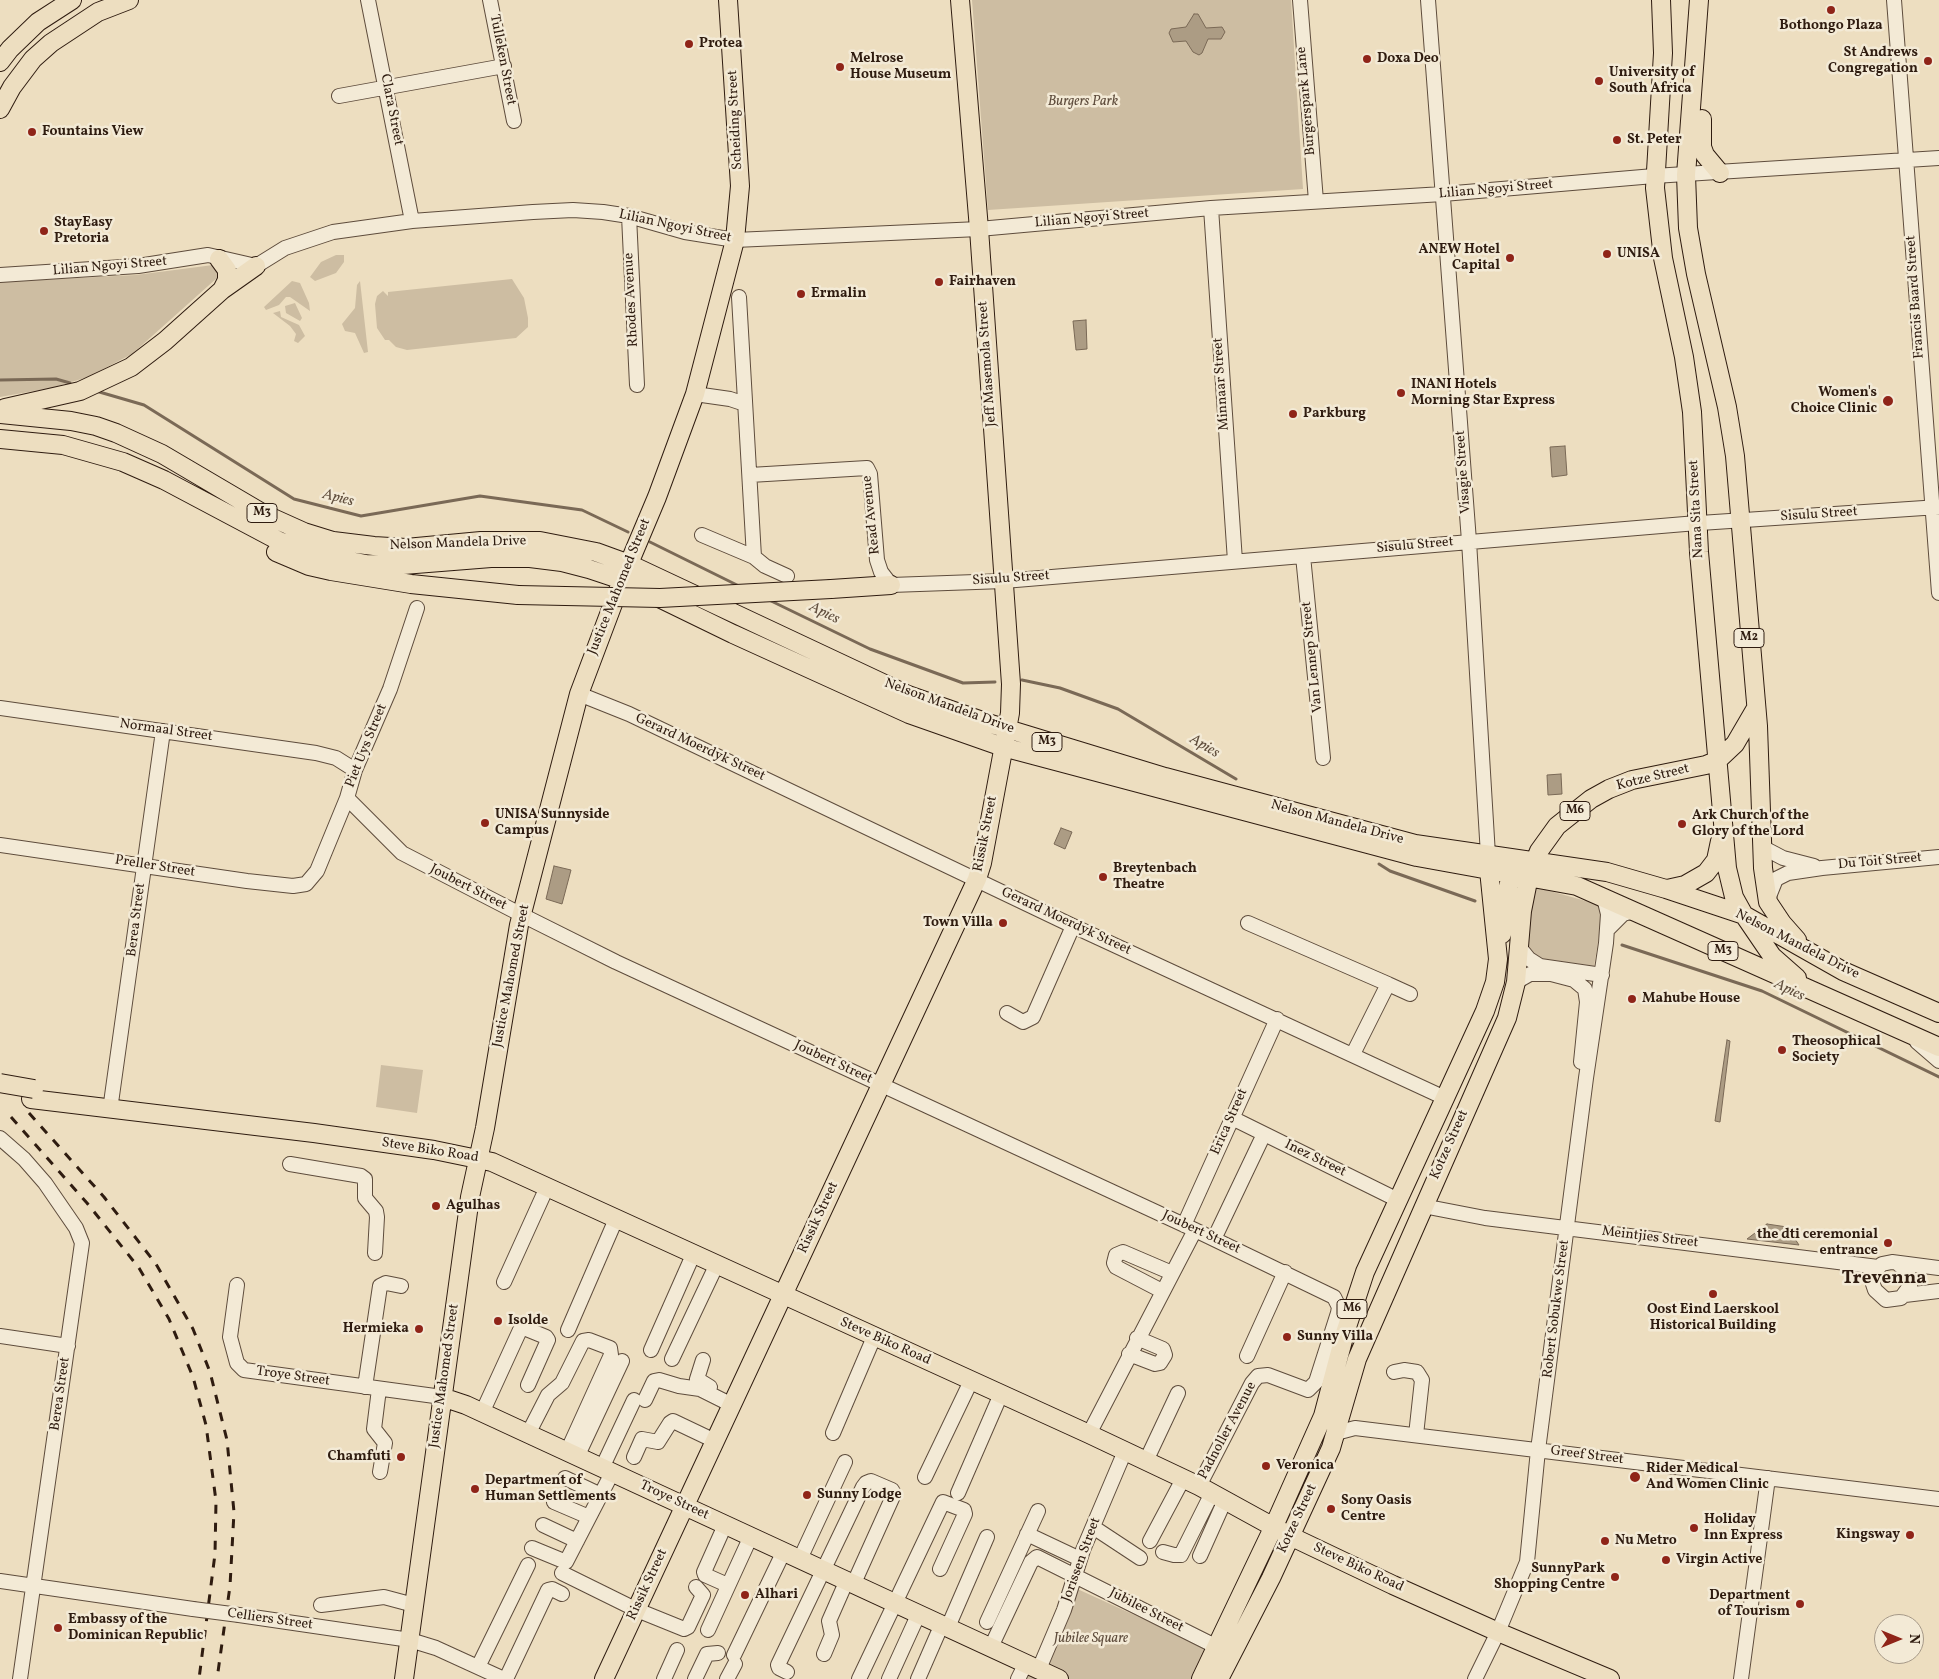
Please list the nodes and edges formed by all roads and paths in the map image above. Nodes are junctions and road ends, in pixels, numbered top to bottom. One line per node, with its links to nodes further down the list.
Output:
1 (72, 0): 13 (main road)
2 (129, 0): 12 (main road)
3 (368, 0): 16 (street, Clara Street)
4 (490, 0): 14 (street, Tulleken Street)
5 (728, 0): 31 (main road, Scheiding Street)
6 (960, 0): 30 (main road, Jeff Masemola Street)
7 (1300, 0): 26 (street, Burgerspark Lane)
8 (1428, 0): 25 (street, Visagie Street)
9 (1661, 0): 24 (main road, Nana Sita Street)
10 (1894, 0): 21 (street, Francis Baard Street)
11 (1700, 6): 22 (main road); 23 (main road, M2)
12 (45, 48): 15 (main road); 18 (main road)
13 (0, 62)
14 (504, 66): 16 (street); 19 (street, Tulleken Street)
15 (0, 77)
16 (386, 86): 17 (street); 29 (street, Clara Street)
17 (339, 96)
18 (0, 109)
19 (514, 121)
20 (1939, 158): 21 (street, Lilian Ngoyi Street)
21 (1906, 160): 22 (street, Lilian Ngoyi Street); 45 (street, Francis Baard Street)
22 (1720, 173): 23 (street, Lilian Ngoyi Street)
23 (1686, 175): 24 (street, Lilian Ngoyi Street); 46 (main road, M2)
24 (1654, 176): 25 (street, Lilian Ngoyi Street); 47 (main road, Nana Sita Street)
25 (1443, 194): 26 (street, Lilian Ngoyi Street); 49 (street, Visagie Street)
26 (1316, 202): 27 (street, Lilian Ngoyi Street)
27 (1211, 208): 30 (street, Lilian Ngoyi Street); 52 (street, Minnaar Street)
28 (629, 216): 29 (street, Lilian Ngoyi Street); 31 (street, Lilian Ngoyi Street); 37 (street, Rhodes Avenue)
29 (412, 221): 33 (street, Lilian Ngoyi Street)
30 (979, 229): 31 (street, Lilian Ngoyi Street); 55 (main road, Jeff Masemola Street)
31 (735, 240): 38 (main road, Justice Mahomed Street)
32 (219, 259): 33 (street, Lilian Ngoyi Street); 34 (street, Lilian Ngoyi Street); 35 (main road)
33 (256, 266): 35 (main road)
34 (0, 275)
35 (222, 290): 40 (main road)
36 (738, 297): 39 (street)
37 (637, 385)
38 (695, 394): 39 (street); 53 (main road, Justice Mahomed Street)
39 (744, 404): 43 (street)
40 (0, 409)
41 (0, 414): 53 (main road, Nelson Mandela Drive / M3)
42 (0, 439): 44 (main road, Nelson Mandela Drive / M3)
43 (750, 475): 51 (street); 56 (street, Read Avenue)
44 (179, 488): 53 (main road, Nelson Mandela Drive / M3); 56 (main road, bridge)
45 (1936, 507): 46 (street, Sisulu Street); 57 (street, Francis Baard Street)
46 (1742, 520): 47 (street, Sisulu Street); 61 (main road, M2)
47 (1697, 523): 49 (street, Sisulu Street); 68 (main road, Nana Sita Street)
48 (702, 535): 51 (street)
49 (1469, 541): 50 (street, Sisulu Street); 75 (street, Visagie Street)
50 (1303, 556): 52 (street, Sisulu Street); 67 (street, Van Lennep Street)
51 (754, 557): 54 (street)
52 (1235, 561): 55 (street, Sisulu Street)
53 (626, 572): 59 (main road, Justice Mahomed Street); 62 (main road, Nelson Mandela Drive / M3); 64 (main road, Nelson Mandela Drive / M3)
54 (787, 576)
55 (1004, 581): 56 (street, Sisulu Street); 62 (main road, Jeff Masemola Street)
56 (891, 585)
57 (1939, 593)
58 (417, 608): 65 (street, Piet Uys Street)
59 (579, 694): 79 (street, Gerard Moerdyk Street); 85 (main road, Justice Mahomed Street)
60 (0, 708): 63 (street, Normaal Street)
61 (1756, 708): 68 (main road, Kotze Street / M6); 73 (main road, M2)
62 (1007, 729): 64 (main road, Rissik Street); 75 (main road, Nelson Mandela Drive / M3)
63 (163, 731): 66 (street, Normaal Street); 76 (street, Berea Street)
64 (1003, 747): 75 (main road, Nelson Mandela Drive / M3); 79 (main road, Rissik Street)
65 (365, 748): 66 (street, Normaal Street); 69 (street, Piet Uys Street)
66 (332, 756): 69 (street, Normaal Street)
67 (1323, 758)
68 (1718, 760): 70 (main road, Nana Sita Street); 78 (main road, Kotze Street / M6)
69 (355, 770): 71 (street, Piet Uys Street)
70 (1721, 796): 81 (main road); 86 (main road, Nana Sita Street)
71 (346, 798): 80 (street, Piet Uys Street); 85 (street, Joubert Street)
72 (0, 844): 76 (street, Preller Street)
73 (1762, 846): 77 (street, Du Toit Street); 83 (main road, M2)
74 (1939, 857): 77 (street, Du Toit Street)
75 (1488, 862): 78 (main road, Nelson Mandela Drive / M3); 92 (main road, Kotze Street / M6)
76 (144, 867): 80 (street, Preller Street); 111 (street, Berea Street)
77 (1822, 868): 83 (street, Du Toit Street)
78 (1526, 870): 81 (main road, Nelson Mandela Drive / M3); 82 (main road, Nelson Mandela Drive / M3); 90 (main road, Kotze Street / M6); 92 (main road)
79 (977, 879): 88 (street, Gerard Moerdyk Street); 107 (main road, Rissik Street)
80 (310, 881)
81 (1666, 889): 86 (main road, Nelson Mandela Drive / M3)
82 (1604, 898): 84 (main road, Nelson Mandela Drive / M3); 89 (street, Robert Sobukwe Street)
83 (1768, 902): 91 (main road, M2)
84 (1634, 911): 89 (street); 96 (main road, Nelson Mandela Drive / M3)
85 (522, 915): 107 (street, Joubert Street); 116 (main road, Justice Mahomed Street)
86 (1744, 915): 91 (main road, Nelson Mandela Drive / M3); 96 (main road, Nana Sita Street)
87 (1248, 923): 95 (street)
88 (1073, 926): 98 (street); 100 (street, Gerard Moerdyk Street)
89 (1607, 930): 93 (street, Robert Sobukwe Street)
90 (1520, 948): 93 (street); 94 (main road, Kotze Street / M6)
91 (1808, 952): 99 (main road, Nelson Mandela Drive / M3)
92 (1498, 959): 110 (main road, Kotze Street / M6)
93 (1602, 976): 105 (street, Robert Sobukwe Street)
94 (1516, 982): 105 (street); 121 (main road, Kotze Street / M6)
95 (1388, 984): 97 (street); 103 (street)
96 (1810, 990): 101 (main road, Nelson Mandela Drive / M3)
97 (1410, 994)
98 (1007, 1013)
99 (1939, 1013)
100 (1277, 1019): 103 (street, Gerard Moerdyk Street); 112 (street, Erica Street)
101 (1904, 1031): 102 (main road, Nelson Mandela Drive / M3); 104 (street)
102 (1939, 1047)
103 (1353, 1054): 110 (street, Gerard Moerdyk Street)
104 (1939, 1061)
105 (1586, 1078): 124 (street, Robert Sobukwe Street)
106 (0, 1083): 109 (main road, bridge)
107 (882, 1086): 123 (street, Joubert Street); 140 (main road, Rissik Street)
108 (0, 1094): 109 (main road)
109 (33, 1094): 111 (main road, Steve Biko Road)
110 (1445, 1098): 120 (main road, Kotze Street / M6)
111 (110, 1106): 115 (main road, Steve Biko Road)
112 (1232, 1118): 113 (street, Inez Street); 123 (street, Erica Street)
113 (1264, 1134): 120 (street, Inez Street); 125 (street)
114 (0, 1138): 146 (street, Berea Street)
115 (434, 1150): 116 (main road, Steve Biko Road); 119 (main road)
116 (479, 1158): 118 (main road, Steve Biko Road); 119 (main road, Justice Mahomed Street)
117 (290, 1164): 126 (street)
118 (547, 1188): 122 (main road, Steve Biko Road); 134 (street)
119 (470, 1198): 159 (main road, Justice Mahomed Street)
120 (1398, 1200): 193 (main road, Kotze Street / M6)
121 (1423, 1206): 124 (street, Meintjies Street); 162 (main road, Kotze Street / M6)
122 (616, 1219): 127 (main road, Steve Biko Road); 142 (street)
123 (1190, 1227): 125 (street, Joubert Street); 132 (street, Erica Street)
124 (1568, 1228): 130 (street, Meintjies Street); 170 (street, Robert Sobukwe Street)
125 (1214, 1239): 133 (street, Joubert Street)
126 (375, 1253)
127 (693, 1255): 129 (main road, Steve Biko Road); 147 (street)
128 (1897, 1262): 130 (street); 131 (street); 139 (street)
129 (716, 1266): 140 (main road, Steve Biko Road); 150 (street)
130 (1878, 1267): 139 (street)
131 (1939, 1268)
132 (1172, 1272): 137 (street, Erica Street); 137 (street)
133 (1285, 1272): 141 (street, Joubert Street); 149 (street)
134 (504, 1282)
135 (237, 1285): 156 (street, Troye Street)
136 (402, 1286): 156 (street)
137 (1162, 1291): 145 (street, Erica Street)
138 (1939, 1291): 139 (street)
139 (1905, 1295)
140 (782, 1296): 144 (main road, Steve Biko Road); 160 (main road, Rissik Street)
141 (1337, 1300): 184 (street, Padnoller Avenue)
142 (568, 1330)
143 (0, 1336): 146 (street)
144 (874, 1337): 154 (main road, Steve Biko Road); 164 (street)
145 (1137, 1338): 148 (street, Erica Street); 148 (street)
146 (68, 1346): 215 (street, Berea Street)
147 (651, 1350)
148 (1129, 1354): 167 (street, Erica Street)
149 (1247, 1356)
150 (672, 1359)
151 (703, 1360): 160 (street)
152 (622, 1361): 172 (street)
153 (1394, 1372): 168 (street)
154 (971, 1381): 158 (main road, Steve Biko Road); 179 (street)
155 (528, 1385): 161 (street)
156 (372, 1388): 159 (street, Troye Street); 177 (street)
157 (1178, 1393): 174 (street)
158 (1001, 1394): 167 (main road, Steve Biko Road); 183 (street)
159 (442, 1397): 161 (main road, Troye Street); 220 (main road, Justice Mahomed Street)
160 (734, 1402): 169 (main road, Rissik Street); 176 (street)
161 (482, 1413): 166 (main road, Troye Street)
162 (1341, 1413): 163 (street); 165 (main road, Kotze Street / M6)
163 (1355, 1428): 165 (street, Greef Street); 168 (street, Greef Street)
164 (833, 1433)
165 (1336, 1433): 197 (main road, Kotze Street / M6)
166 (528, 1434): 172 (main road, Troye Street); 172 (street)
167 (1089, 1434): 171 (main road, Steve Biko Road)
168 (1416, 1435): 170 (street, Greef Street)
169 (716, 1441): 173 (street); 188 (main road, Rissik Street)
170 (1538, 1450): 182 (street, Greef Street); 226 (street, Robert Sobukwe Street)
171 (1125, 1451): 174 (main road, Steve Biko Road); 194 (street, Jorissen Street)
172 (572, 1454): 176 (main road, Troye Street)
173 (634, 1456)
174 (1146, 1461): 181 (main road, Steve Biko Road)
175 (845, 1462): 203 (street)
176 (607, 1471): 185 (street); 188 (main road, Troye Street)
177 (380, 1472)
178 (833, 1474): 203 (street)
179 (925, 1477)
180 (566, 1478): 185 (street)
181 (1183, 1478): 184 (main road, Steve Biko Road); 200 (street)
182 (1768, 1478): 186 (street, Greef Street); 252 (street)
183 (958, 1493)
184 (1212, 1493): 193 (main road, Steve Biko Road); 202 (street); 204 (street)
185 (601, 1495): 190 (street)
186 (1939, 1499)
187 (554, 1502): 190 (street)
188 (685, 1506): 192 (main road, Troye Street); 221 (main road, Rissik Street)
189 (1038, 1511): 195 (street)
190 (590, 1518): 199 (street)
191 (543, 1525): 199 (street)
192 (725, 1525): 196 (main road, Troye Street); 214 (street)
193 (1274, 1526): 197 (main road, Steve Biko Road); 228 (main road, Kotze Street / M6)
194 (1093, 1528): 205 (street); 206 (street, Jorissen Street)
195 (1027, 1534): 206 (street); 223 (street)
196 (751, 1536): 203 (main road, Troye Street); 225 (street)
197 (1290, 1536): 226 (main road, Steve Biko Road); 249 (main road, Kotze Street / M6)
198 (988, 1537): 224 (street)
199 (577, 1541): 201 (street)
200 (1150, 1541)
201 (532, 1548)
202 (1162, 1552)
203 (793, 1556): 208 (main road, Troye Street); 242 (street)
204 (1200, 1556)
205 (1140, 1558)
206 (1080, 1559): 211 (street, Jorissen Street)
207 (528, 1565): 234 (street)
208 (822, 1569): 213 (main road, Troye Street); 213 (street); 235 (street)
209 (940, 1569): 218 (street)
210 (562, 1573): 221 (street)
211 (1076, 1576): 228 (street, Jubilee Street); 229 (street, Jubilee Street); 233 (street, Jorissen Street)
212 (0, 1581): 215 (street, Celliers Street)
213 (851, 1582): 218 (main road, Troye Street); 232 (street)
214 (723, 1583)
215 (34, 1585): 227 (street, Celliers Street, bridge); 236 (street, Berea Street)
216 (696, 1587): 221 (street)
217 (562, 1594): 238 (street)
218 (895, 1602): 222 (main road, Troye Street); 243 (street)
219 (321, 1605): 220 (street)
220 (414, 1605): 227 (main road, Justice Mahomed Street)
221 (636, 1610): 239 (main road, Rissik Street)
222 (919, 1613): 224 (main road, Troye Street); 244 (street)
223 (986, 1622)
224 (945, 1625): 229 (main road, Troye Street); 245 (street)
225 (708, 1630)
226 (1498, 1632): 250 (street, Robert Sobukwe Street); 251 (main road, Steve Biko Road)
227 (410, 1640): 234 (street, Celliers Street); 237 (main road, Justice Mahomed Street)
228 (1217, 1646): 248 (main road, Kotze Street / M6)
229 (991, 1647): 233 (main road, Troye Street)
230 (677, 1650): 240 (street)
231 (718, 1653): 241 (street)
232 (824, 1654)
233 (1032, 1666): 246 (street, Jorissen Street); 247 (main road, Troye Street)
234 (478, 1667): 238 (street, Celliers Street)
235 (787, 1672)
236 (20, 1679)
237 (404, 1679)
238 (505, 1679)
239 (604, 1679)
240 (664, 1679)
241 (694, 1679)
242 (728, 1679)
243 (859, 1679)
244 (889, 1679)
245 (918, 1679)
246 (1018, 1679)
247 (1059, 1679)
248 (1201, 1679)
249 (1220, 1679)
250 (1475, 1679)
251 (1610, 1679)
252 (1741, 1679)

